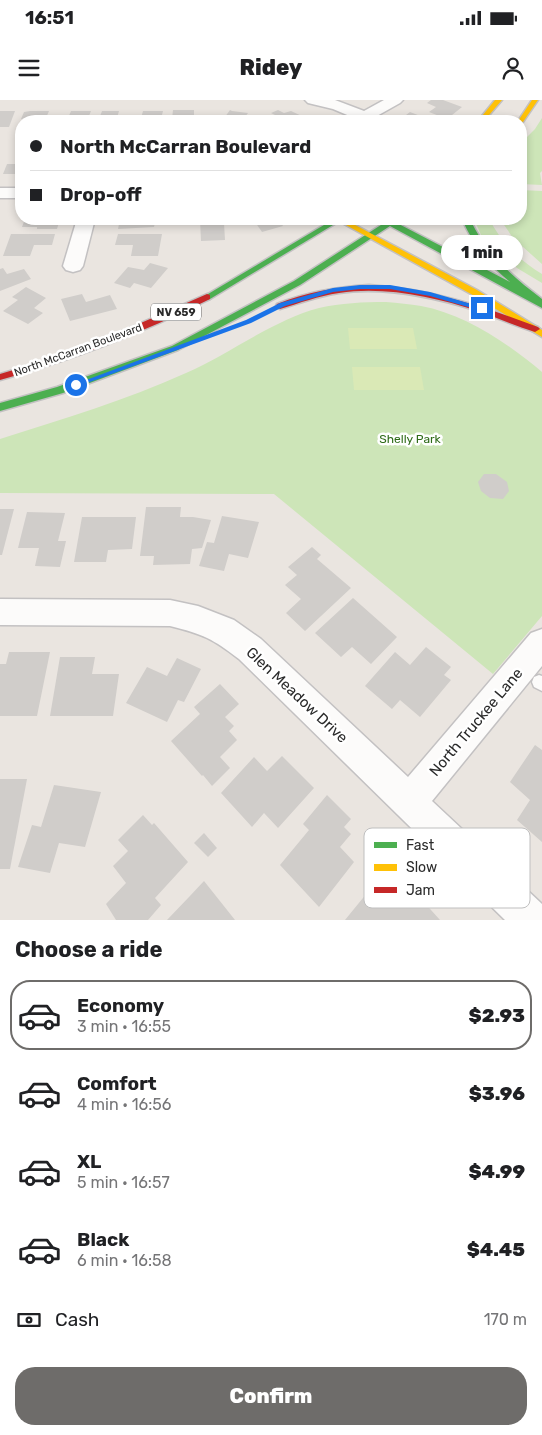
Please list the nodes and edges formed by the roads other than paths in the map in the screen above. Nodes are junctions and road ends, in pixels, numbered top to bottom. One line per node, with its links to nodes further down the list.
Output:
1 (313, 100): 5 (street)
2 (395, 100): 6 (street)
3 (499, 100): 7 (main road)
4 (535, 100): 8 (main road)
5 (354, 115)
6 (368, 115)
7 (486, 115)
8 (525, 115)
9 (0, 192): 10 (street)
10 (15, 193)
11 (84, 225): 18 (street)
12 (329, 225): 22 (main road, North McCarran Boulevard / NV 659)
13 (350, 225): 17 (main road)
14 (383, 225): 17 (main road, NV 659)
15 (398, 225): 19 (main road)
16 (469, 225): 19 (main road)
17 (369, 236): 20 (main road); 21 (main road, NV 659)
18 (73, 266)
19 (542, 304)
20 (538, 331): 21 (main road)
21 (175, 348): 23 (main road, NV 659)
22 (0, 377)
23 (0, 407)
24 (0, 612): 26 (street, Glen Meadow Drive)
25 (542, 643): 26 (street, North Truckee Lane)
26 (410, 801): 27 (street, Glen Meadow Drive)
27 (438, 828)
28 (520, 908): 29 (street, Glen Meadow Drive)
29 (532, 920)

